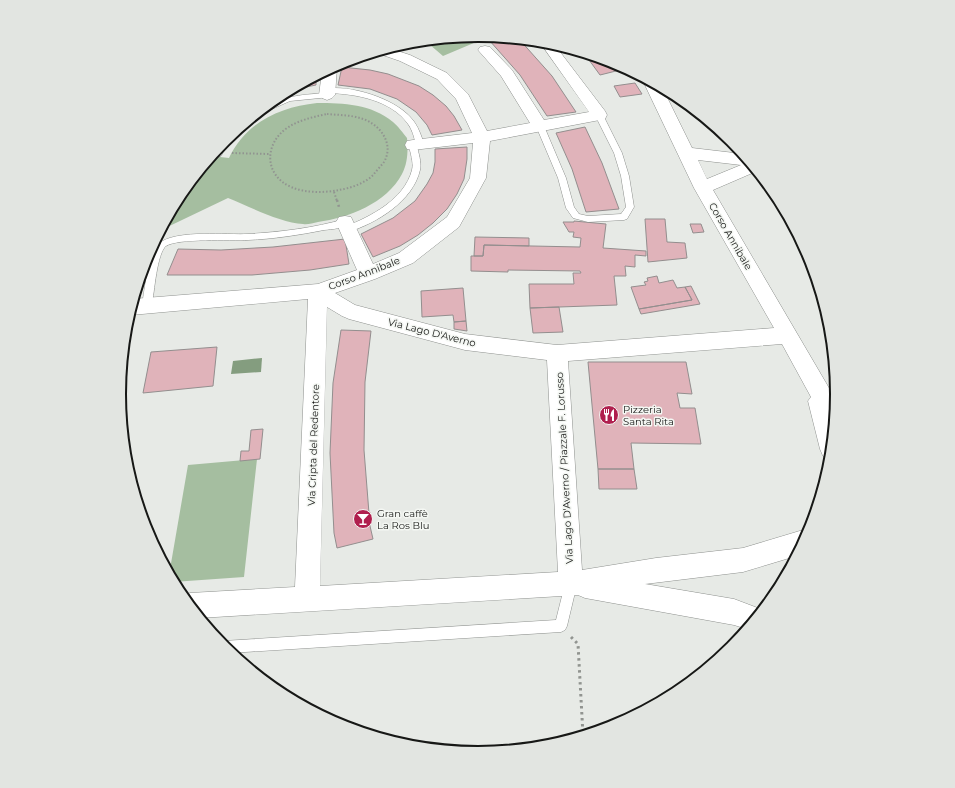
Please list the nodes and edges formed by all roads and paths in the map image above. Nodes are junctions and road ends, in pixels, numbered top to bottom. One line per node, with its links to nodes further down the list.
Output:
1 (485, 50): 9 (street)
2 (551, 50): 8 (street)
3 (390, 53): 10 (street)
4 (329, 75): 6 (street)
5 (655, 89): 13 (street, Corso Annibale)
6 (327, 93): 7 (lane); 11 (lane)
7 (279, 103)
8 (599, 115): 9 (street); 9 (lane)
9 (540, 126): 10 (street)
10 (482, 137): 11 (street); 19 (street, Corso Annibale)
11 (417, 144): 18 (lane)
12 (223, 151): 14 (path)
13 (686, 153): 15 (street); 17 (street, Corso Annibale)
14 (269, 154): 14 (path)
15 (740, 160)
16 (747, 169): 17 (street)
17 (704, 188): 22 (street, Corso Annibale)
18 (347, 226): 19 (street); 21 (lane)
19 (368, 274): 20 (street, Corso Annibale)
20 (318, 291): 21 (street); 23 (street, Via Lago D'Averno); 29 (street, Via Cripta del Redentore)
21 (139, 306)
22 (788, 335): 23 (street, Via Lago D'Averno); 24 (street, Corso Annibale)
23 (557, 353): 28 (street, Via Lago D'Averno / Piazzale F. Lorusso)
24 (816, 387): 25 (street); 26 (street)
25 (829, 409)
26 (827, 432)
27 (796, 544): 28 (street)
28 (571, 584): 29 (street); 31 (street); 32 (lane)
29 (307, 599): 30 (street)
30 (196, 606)
31 (750, 617)
32 (561, 626): 33 (lane); 34 (path)
33 (232, 646)
34 (583, 730)

